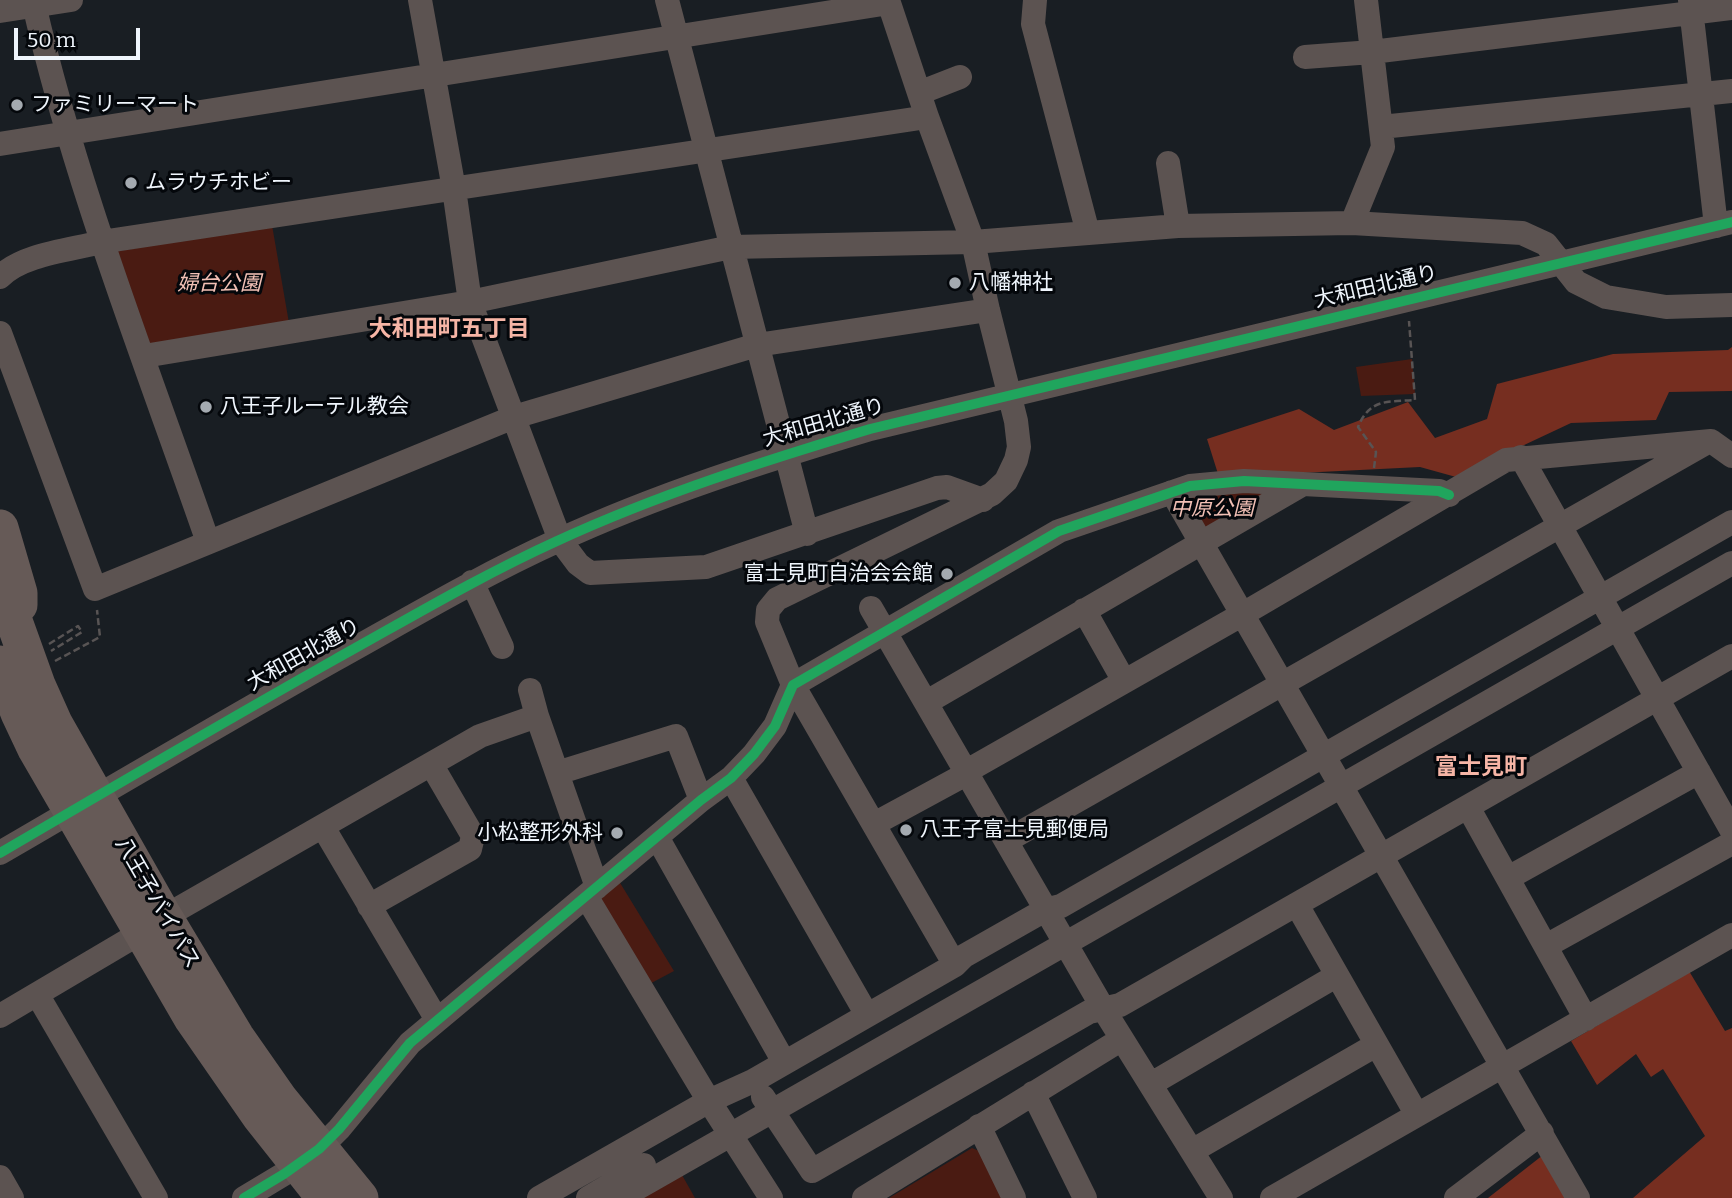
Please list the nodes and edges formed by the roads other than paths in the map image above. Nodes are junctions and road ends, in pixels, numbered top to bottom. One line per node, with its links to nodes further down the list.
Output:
1 (71, 0): 7 (street)
2 (420, 0): 14 (street)
3 (667, 0): 11 (street)
4 (1035, 0): 29 (street)
5 (1366, 0): 12 (street)
6 (888, 1): 11 (street); 17 (street)
7 (34, 3): 10 (street); 21 (street)
8 (1690, 6): 9 (street); 12 (street); 18 (street)
9 (1732, 8)
10 (0, 11)
11 (676, 37): 14 (street); 23 (street)
12 (1372, 52): 13 (street); 20 (street)
13 (1305, 57)
14 (433, 75): 21 (street); 25 (street)
15 (960, 77): 17 (street)
16 (1732, 91): 18 (street)
17 (919, 93): 19 (street)
18 (1701, 95): 20 (street); 27 (street)
19 (927, 117): 23 (street); 31 (street)
20 (1381, 127): 26 (street)
21 (69, 133): 22 (street); 30 (street)
22 (0, 144)
23 (706, 150): 25 (street); 32 (street)
24 (1168, 163): 28 (street)
25 (454, 189): 30 (street); 35 (street)
26 (1352, 223): 28 (street); 33 (street)
27 (1724, 224): 33 (street, 大和田北通り)
28 (1178, 226): 29 (street)
29 (1088, 233): 31 (street)
30 (102, 242): 34 (street); 40 (street)
31 (973, 242): 32 (street); 37 (street)
32 (731, 247): 35 (street); 39 (street)
33 (1559, 263): 36 (street); 41 (street, 大和田北通り)
34 (0, 276)
35 (470, 302): 40 (street); 42 (street)
36 (1732, 306)
37 (988, 310): 39 (street); 41 (street)
38 (0, 333): 56 (street)
39 (757, 345): 42 (street); 44 (street)
40 (144, 356): 56 (street)
41 (1010, 395): 44 (street, 大和田北通り); 50 (street)
42 (514, 417): 55 (street); 56 (street)
43 (1711, 441): 45 (street); 46 (street); 52 (street)
44 (786, 454): 54 (street); 55 (street, 大和田北通り)
45 (1732, 456)
46 (1521, 457): 49 (street); 52 (street)
47 (1303, 484): 48 (street); 49 (street); 57 (street)
48 (1172, 492): 57 (street); 66 (street)
49 (1449, 495): 64 (street)
50 (984, 499): 54 (street); 72 (street)
51 (1732, 522): 61 (street)
52 (1560, 527): 61 (street); 71 (street)
53 (0, 528): 68 (highway)
54 (807, 534): 55 (street)
55 (560, 540): 60 (street, 大和田北通り)
56 (208, 542)
57 (1202, 543): 63 (street); 64 (street)
58 (1732, 563): 65 (street)
59 (0, 582): 68 (highway, 八王子バイパス)
60 (472, 582): 67 (street); 86 (street, 大和田北通り)
61 (1599, 598): 65 (street); 78 (street)
62 (871, 608): 66 (street)
63 (1084, 610): 70 (street); 76 (street)
64 (1243, 614): 70 (street); 71 (street)
65 (1618, 629): 75 (street); 84 (street)
66 (885, 630): 72 (street); 76 (street)
67 (502, 647)
68 (22, 648): 74 (highway, 八王子バイパス); 86 (highway, 八王子バイパス)
69 (1732, 656): 75 (street)
70 (1124, 681): 80 (street)
71 (1284, 684): 78 (street); 92 (street)
72 (793, 685): 83 (street); 88 (street)
73 (530, 690): 77 (street)
74 (9, 698): 86 (highway, 八王子バイパス)
75 (1657, 698): 81 (street); 87 (street)
76 (926, 702): 80 (street)
77 (537, 716): 79 (street); 82 (street)
78 (1323, 755): 84 (street); 100 (street)
79 (431, 764): 89 (street); 99 (street)
80 (967, 772): 88 (street); 92 (street)
81 (1699, 772): 90 (street); 96 (street)
82 (557, 773): 85 (street); 97 (street)
83 (731, 778): 85 (street); 109 (street)
84 (1341, 787): 95 (street); 103 (street)
85 (702, 800): 91 (street)
86 (84, 804): 94 (street, 大和田北通り); 101 (highway, 八王子バイパス)
87 (1468, 807): 95 (street); 96 (street)
88 (874, 824): 105 (street)
89 (323, 827): 99 (street); 101 (street)
90 (1732, 831)
91 (657, 837): 97 (street); 115 (street)
92 (1006, 841): 100 (street)
93 (1732, 843): 104 (street)
94 (0, 853)
95 (1382, 856): 98 (street); 116 (street)
96 (1508, 878): 104 (street)
97 (592, 892): 112 (street); 120 (street)
98 (1297, 905): 106 (street); 108 (street)
99 (369, 906): 112 (street)
100 (1045, 910): 103 (street); 105 (street)
101 (153, 924): 107 (street); 127 (highway, 八王子バイパス)
102 (1732, 935): 111 (street)
103 (1065, 944): 108 (street); 121 (street)
104 (1546, 946): 111 (street)
105 (955, 965): 109 (street)
106 (1336, 976): 114 (street); 118 (street)
107 (37, 994): 110 (street); 131 (street)
108 (1104, 1010): 113 (street); 121 (street)
109 (867, 1015): 115 (street)
110 (0, 1016)
111 (1586, 1019): 116 (street)
112 (437, 1020): 127 (street)
113 (1122, 1040): 118 (street); 119 (street)
114 (1376, 1045): 122 (street); 126 (street)
115 (784, 1062): 117 (street)
116 (1501, 1066): 122 (street); 125 (street)
117 (753, 1081): 120 (street); 121 (street)
118 (1151, 1084): 126 (street)
119 (1033, 1093): 123 (street); 141 (street)
120 (709, 1101): 124 (street); 135 (street)
121 (771, 1110): 124 (street)
122 (1417, 1115): 143 (street)
123 (979, 1126): 139 (street); 140 (street)
124 (731, 1133): 128 (street); 138 (street)
125 (1542, 1133): 144 (street); 145 (street)
126 (1192, 1151): 142 (street)
127 (308, 1157): 132 (street); 133 (highway, 八王子バイパス); 134 (highway, 八王子バイパス)
128 (686, 1160): 136 (street); 137 (street)
129 (0, 1178): 130 (street)
130 (12, 1198)
131 (156, 1198)
132 (244, 1198)
133 (325, 1198)
134 (360, 1198)
135 (539, 1198)
136 (588, 1198)
137 (620, 1198)
138 (771, 1198)
139 (864, 1198)
140 (1014, 1198)
141 (1085, 1198)
142 (1221, 1198)
143 (1272, 1198)
144 (1456, 1198)
145 (1578, 1198)

